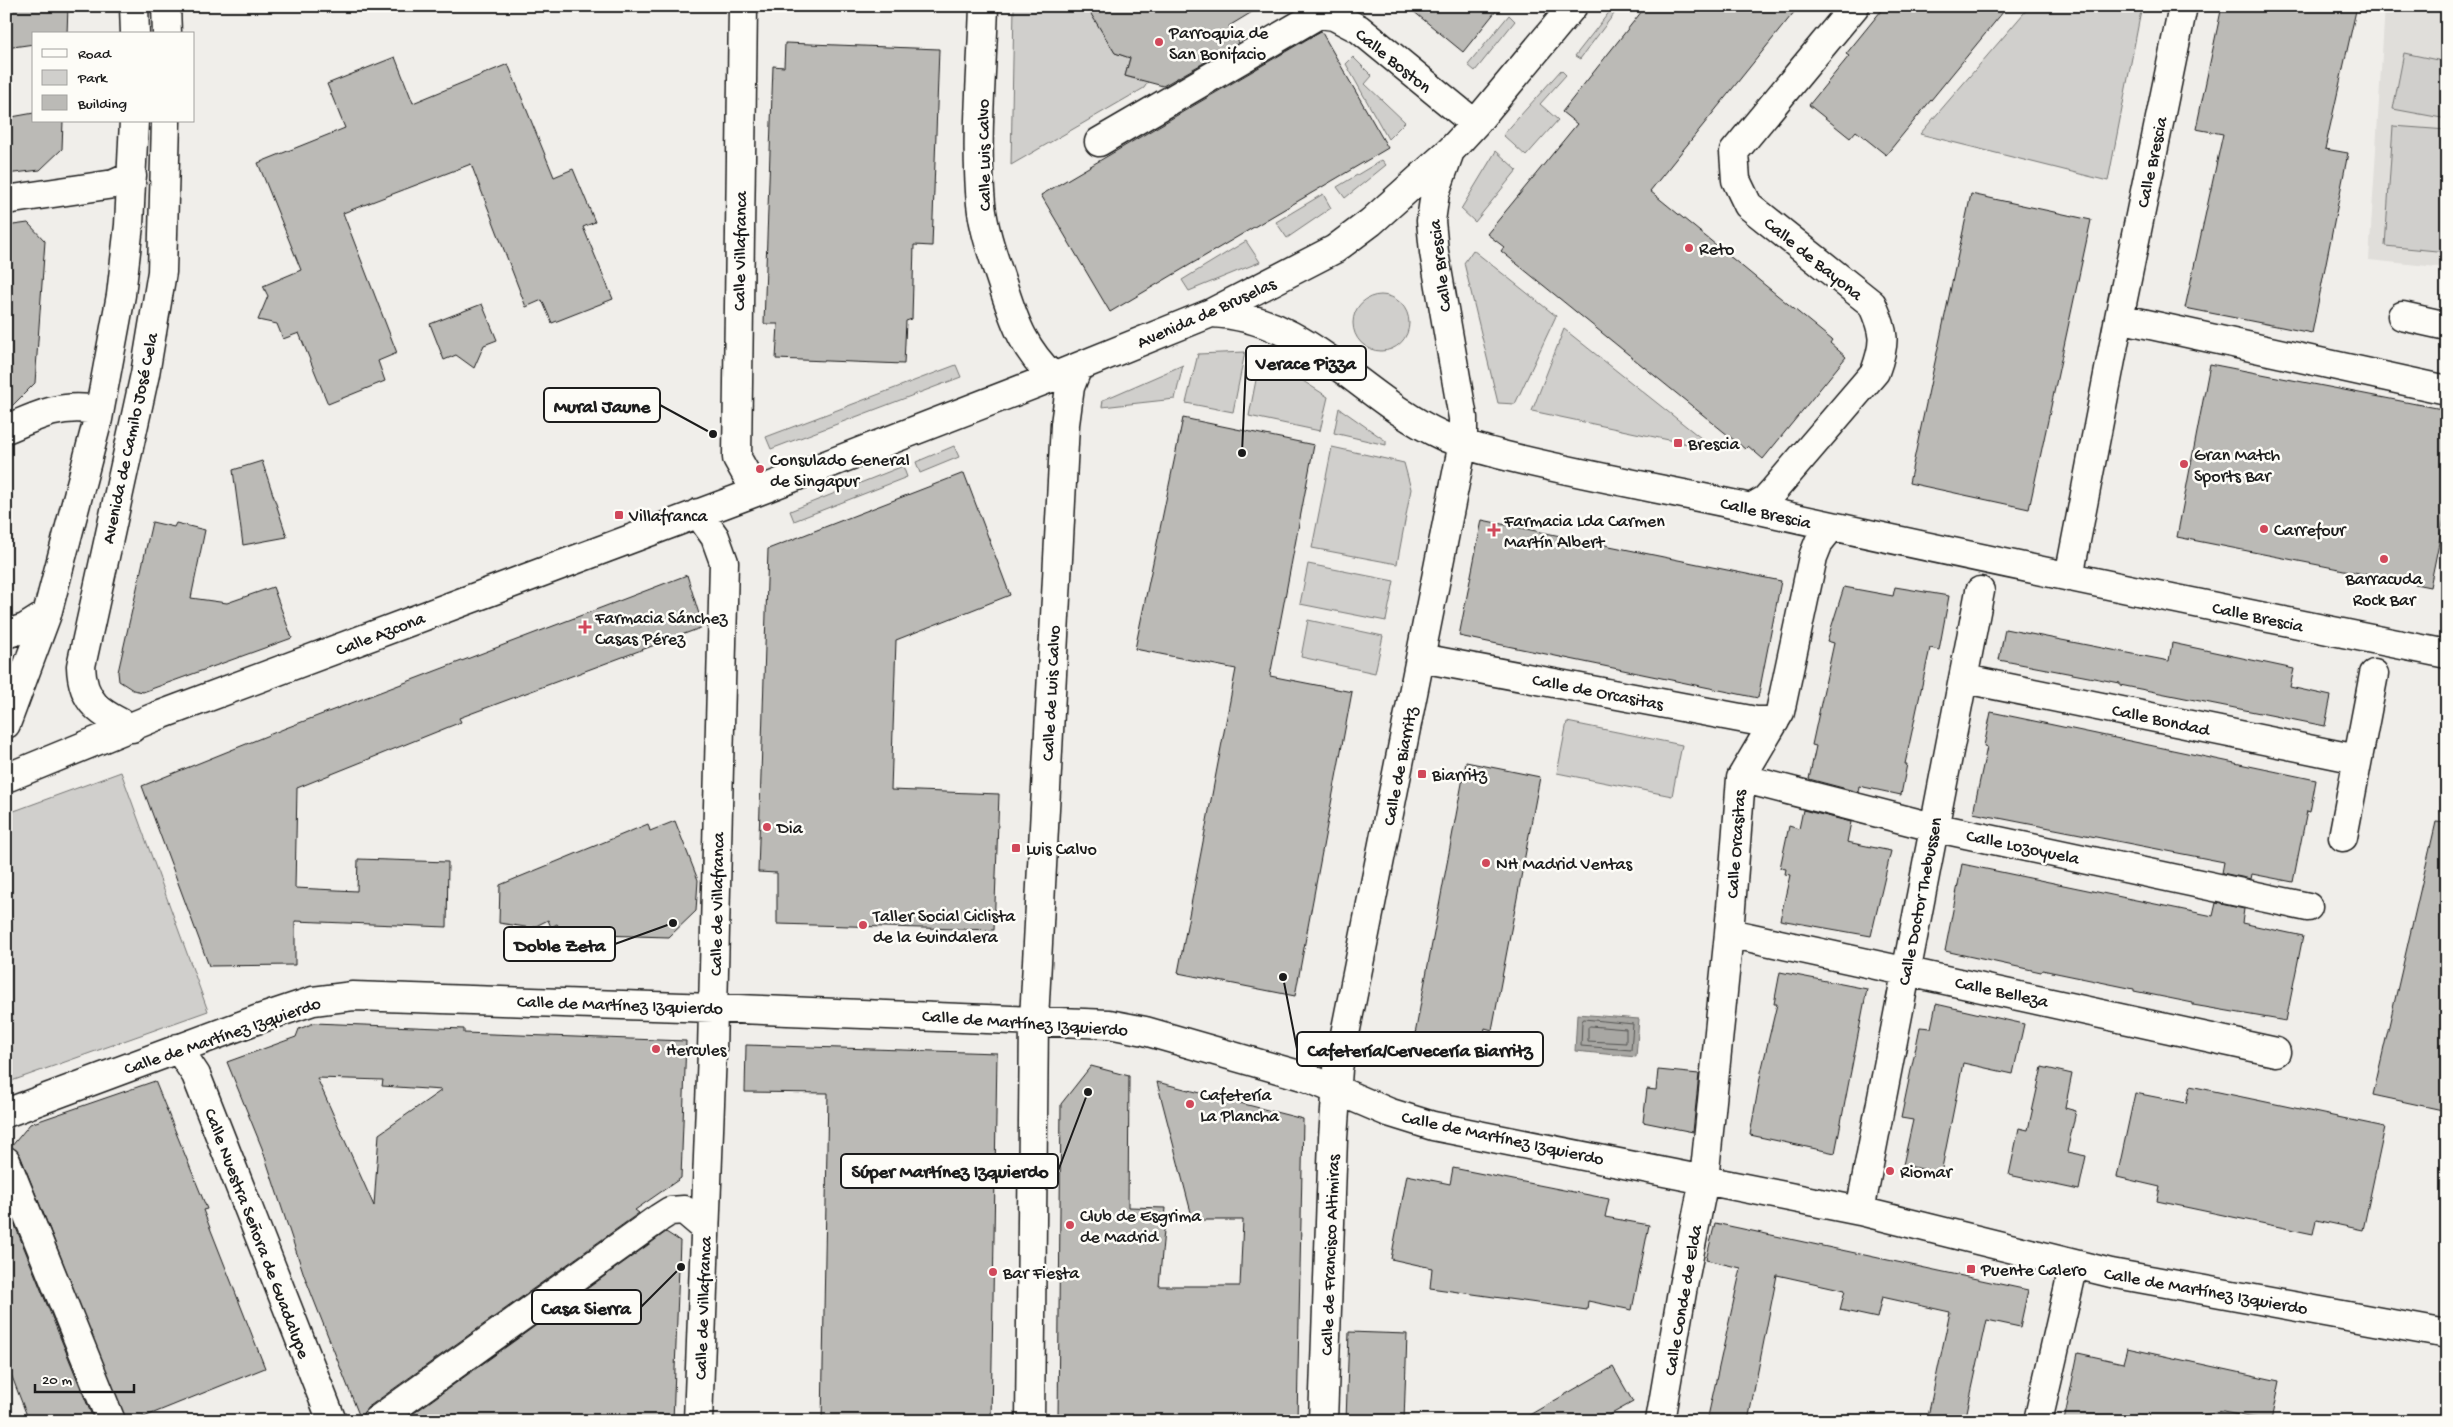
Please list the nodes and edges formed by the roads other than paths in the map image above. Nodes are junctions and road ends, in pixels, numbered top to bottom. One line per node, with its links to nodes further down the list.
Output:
1 (134, 6): 8 (street)
2 (166, 6): 9 (street)
3 (743, 6): 27 (street, Calle Villafranca)
4 (984, 6): 22 (street, Calle Luis Calvo)
5 (1573, 6): 12 (street, Avenida de Bruselas)
6 (1855, 6): 28 (street, Calle de Bayona)
7 (2183, 6): 19 (street, Calle Brescia)
8 (135, 32)
9 (167, 32)
10 (134, 122): 15 (street, Avenida de Camilo José Cela)
11 (166, 122): 41 (street, Avenida de Camilo José Cela)
12 (1475, 124): 13 (street, Calle Boston); 14 (street, Avenida de Bruselas)
13 (1099, 142)
14 (1450, 150): 17 (street, Avenida de Bruselas); 26 (street, Calle Brescia)
15 (132, 176): 16 (street); 24 (street, Avenida de Camilo José Cela)
16 (6, 200)
17 (1211, 313): 21 (street, Avenida de Bruselas); 26 (street, Calle Brescia)
18 (2402, 316): 20 (street)
19 (2119, 318): 23 (street); 31 (street, Calle Brescia)
20 (2447, 326)
21 (1078, 367): 22 (street, Avenida de Bruselas); 51 (street, Calle de Luis Calvo)
22 (1053, 377): 27 (street, Avenida de Bruselas)
23 (2447, 390)
24 (98, 419): 25 (street); 33 (street, Avenida de Camilo José Cela)
25 (6, 429)
26 (1463, 443): 28 (street, Calle Brescia); 36 (street, Calle de Biarritz)
27 (756, 492): 29 (street, Calle Azcona)
28 (1752, 508): 30 (street, Calle Brescia)
29 (698, 514): 41 (street, Calle Azcona); 50 (street, Calle de Villafranca)
30 (1831, 527): 31 (street, Calle Brescia); 39 (street, Calle Orcasitas)
31 (2069, 577): 35 (street, Calle Brescia)
32 (1980, 591): 38 (street, Calle Doctor Thebussen)
33 (47, 614): 34 (street); 40 (street, Avenida de Camilo José Cela)
34 (6, 634)
35 (2447, 654)
36 (1421, 658): 39 (street, Calle de Orcasitas); 54 (street, Calle de Biarritz)
37 (2374, 674): 42 (street)
38 (1965, 679): 42 (street, Calle Bondad); 45 (street, Calle Doctor Thebussen)
39 (1774, 721): 44 (street, Calle Orcasitas)
40 (6, 724)
41 (132, 728): 43 (street, Calle Azcona)
42 (2357, 759): 46 (street)
43 (6, 778)
44 (1741, 778): 45 (street, Calle Lozoyuela); 48 (street, Calle Orcasitas)
45 (1933, 827): 47 (street, Calle Lozoyuela); 49 (street, Calle Doctor Thebussen)
46 (2343, 838)
47 (2308, 907)
48 (1728, 933): 49 (street, Calle Belleza); 57 (street, Calle Orcasitas)
49 (1907, 970): 53 (street, Calle Belleza); 58 (street, Calle Doctor Thebussen)
50 (713, 1008): 51 (street, Calle de Martínez Izquierdo); 52 (street, Calle de Martínez Izquierdo); 59 (street, Calle de Villafranca)
51 (1034, 1020): 54 (street, Calle de Martínez Izquierdo); 66 (street, Calle de Luis Calvo)
52 (178, 1048): 55 (street, Calle de Martínez Izquierdo); 63 (street, Calle Nuestra Señora de Guadalupe)
53 (2276, 1052)
54 (1337, 1089): 57 (street, Calle de Martínez Izquierdo); 67 (street, Calle de Francisco Altimiras)
55 (6, 1114)
56 (6, 1161): 62 (street)
57 (1704, 1180): 58 (street, Calle de Martínez Izquierdo); 68 (street, Calle Conde de Elda)
58 (1860, 1211): 60 (street, Calle de Martínez Izquierdo)
59 (704, 1227): 64 (street); 65 (street, Calle de Villafranca)
60 (2074, 1264): 61 (street, Calle de Martínez Izquierdo); 69 (street)
61 (2447, 1334)
62 (111, 1421)
63 (332, 1421)
64 (376, 1421)
65 (698, 1421)
66 (1030, 1421)
67 (1323, 1421)
68 (1660, 1421)
69 (2038, 1421)

